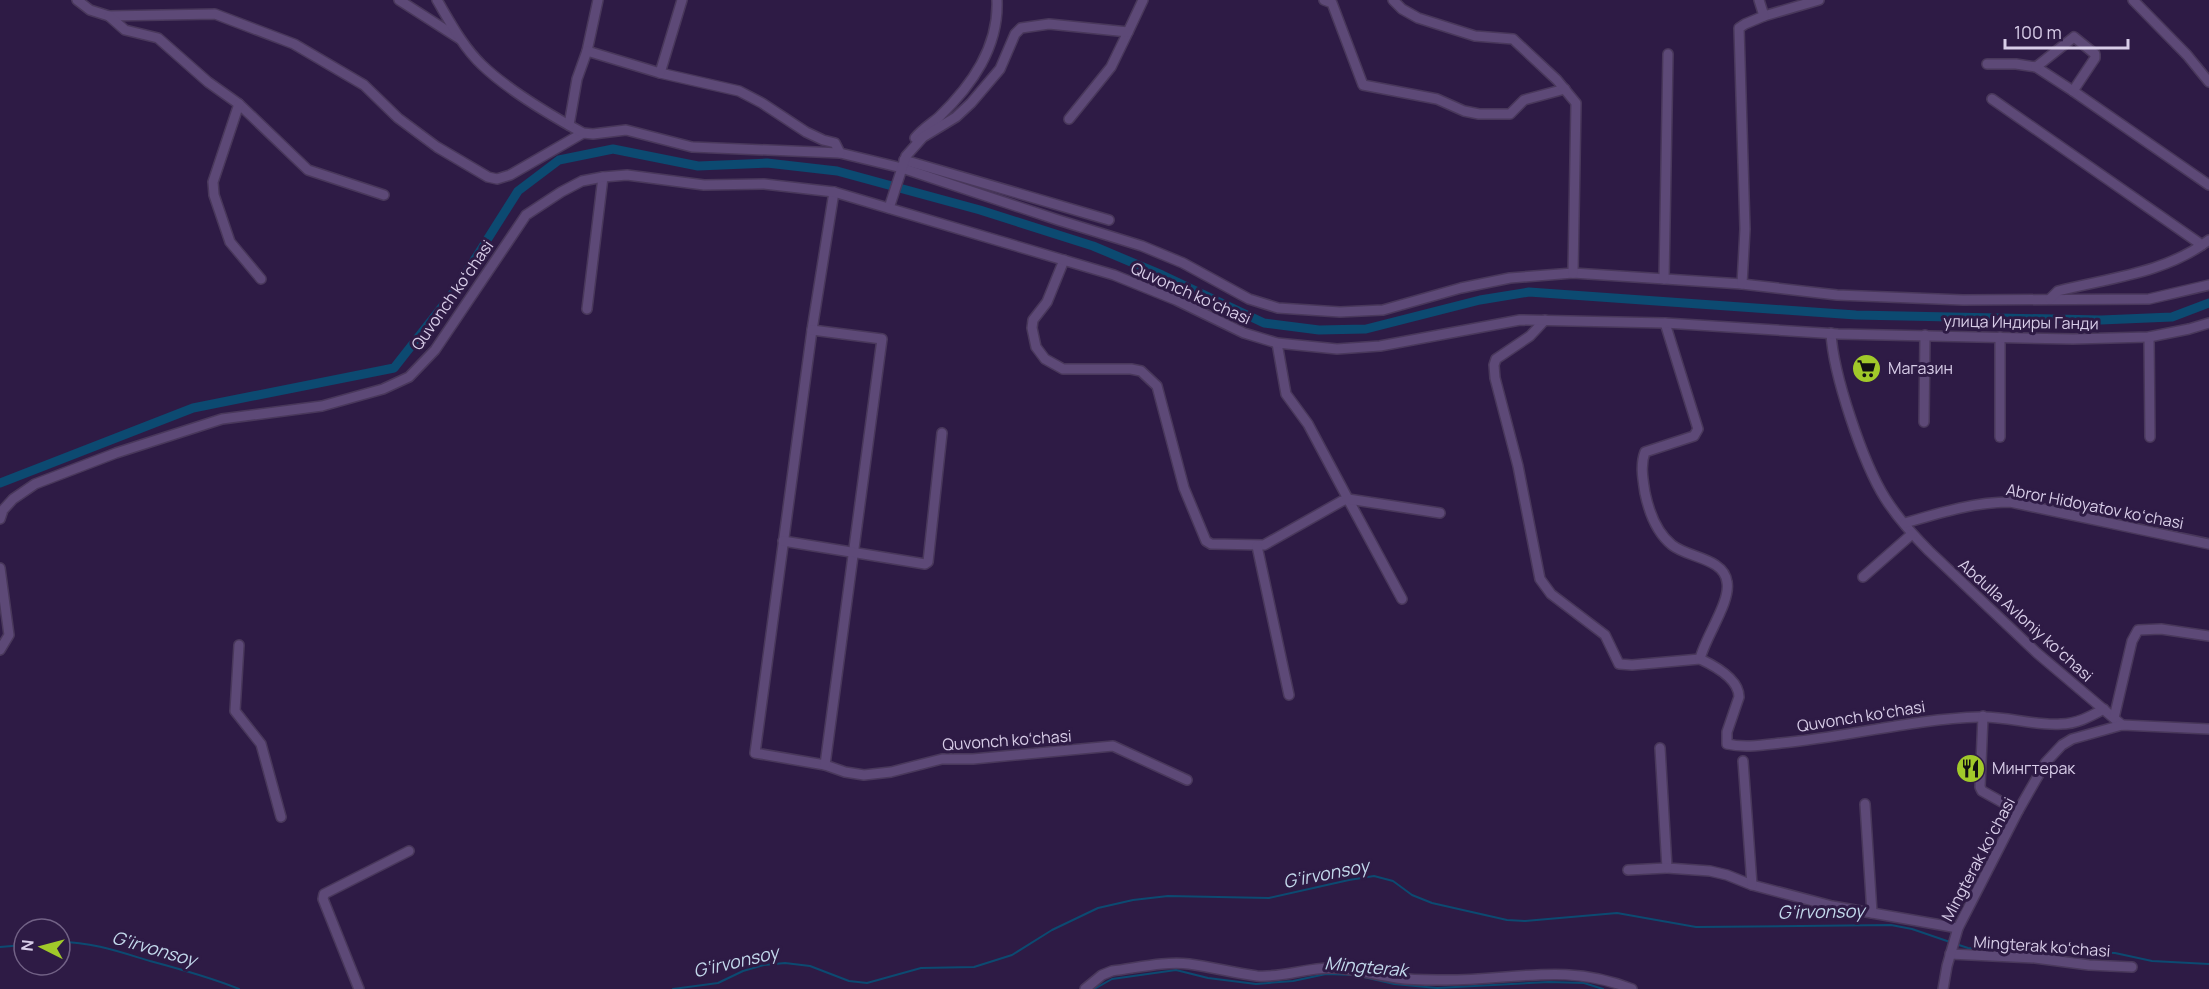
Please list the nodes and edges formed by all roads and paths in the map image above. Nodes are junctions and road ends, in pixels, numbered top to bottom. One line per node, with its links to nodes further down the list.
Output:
1 (77, 0): 13 (street)
2 (399, 0): 16 (street)
3 (437, 0): 16 (street)
4 (598, 0): 17 (street)
5 (682, 0): 21 (street)
6 (997, 0): 31 (street)
7 (1143, 0): 15 (street)
8 (1324, 0): 23 (street)
9 (1393, 0): 23 (street)
10 (1759, 0): 14 (street)
11 (1819, 0): 14 (street)
12 (2133, 0): 22 (street)
13 (110, 16): 26 (street); 29 (street)
14 (1764, 16): 43 (street)
15 (1128, 32): 27 (street); 31 (street)
16 (462, 40): 28 (street)
17 (587, 51): 21 (street); 28 (street)
18 (1668, 54): 42 (street)
19 (1987, 64): 20 (street)
20 (2036, 67): 24 (street); 24 (street)
21 (660, 73): 30 (street)
22 (2209, 82)
23 (1565, 89): 40 (street)
24 (2073, 91): 33 (street)
25 (1992, 99): 38 (street)
26 (239, 104): 35 (street); 41 (street)
27 (1069, 119)
28 (569, 125): 29 (street)
29 (583, 133): 30 (street)
30 (840, 153): 31 (street)
31 (904, 161): 36 (street); 37 (street); 40 (street)
32 (603, 177): 34 (street, Quvonch koʻchasi); 46 (street); 62 (street, Quvonch koʻchasi)
33 (2209, 185)
34 (834, 192): 36 (street, Quvonch koʻchasi); 50 (street, Quvonch koʻchasi)
35 (384, 195)
36 (889, 208): 39 (street, Quvonch koʻchasi)
37 (1109, 219)
38 (2206, 242): 45 (street)
39 (1065, 261): 55 (street, Quvonch koʻchasi); 67 (street)
40 (1573, 273): 42 (street)
41 (261, 279)
42 (1664, 279): 43 (street)
43 (1742, 284): 45 (street)
44 (2209, 285): 45 (street)
45 (2050, 299)
46 (587, 309)
47 (1545, 320): 48 (street, Quvonch koʻchasi); 55 (street, Quvonch koʻchasi); 75 (street)
48 (1665, 323): 51 (street, Quvonch koʻchasi); 75 (street)
49 (2209, 323): 53 (street, улица Индиры Ганди)
50 (812, 330): 65 (street, Quvonch koʻchasi); 68 (street)
51 (1832, 333): 52 (street, улица Индиры Ганди); 63 (street, Abdulla Avloniy koʻchasi)
52 (1925, 335): 54 (street, улица Индиры Ганди); 56 (street)
53 (2149, 337): 54 (street, улица Индиры Ганди); 59 (street)
54 (2000, 338): 58 (street)
55 (1277, 343): 60 (street)
56 (1924, 422)
57 (942, 433): 68 (street)
58 (2000, 436)
59 (2150, 437)
60 (1348, 500): 61 (street); 67 (street); 71 (street)
61 (1440, 513)
62 (0, 519)
63 (1905, 523): 64 (street, Abdulla Avloniy koʻchasi); 66 (street, Abror Hidoyatov koʻchasi)
64 (1912, 534): 70 (street); 77 (street, Abdulla Avloniy koʻchasi)
65 (783, 541): 68 (street); 84 (street, Quvonch koʻchasi)
66 (2209, 544)
67 (1257, 546): 76 (street)
68 (853, 553): 84 (street)
69 (0, 568): 74 (street)
70 (1863, 577)
71 (1402, 599)
72 (2209, 636): 79 (street)
73 (239, 645): 88 (street)
74 (0, 650)
75 (1700, 659): 78 (street, Quvonch koʻchasi)
76 (1289, 695)
77 (2104, 710): 78 (street, Quvonch koʻchasi); 79 (street, Abdulla Avloniy koʻchasi)
78 (1983, 716): 87 (street)
79 (2114, 718): 80 (street, Abdulla Avloniy koʻchasi)
80 (2122, 725): 81 (street, Mingterak ko‘chasi); 87 (street, Mingterak ko‘chasi)
81 (2209, 729)
82 (1660, 748): 90 (street)
83 (1743, 761): 92 (street)
84 (825, 765): 85 (street, Quvonch koʻchasi)
85 (1187, 780)
86 (1865, 804): 93 (street)
87 (2018, 811): 94 (street, Mingterak ko‘chasi)
88 (281, 817)
89 (409, 851): 97 (street)
90 (1667, 868): 91 (street); 92 (street)
91 (1628, 870)
92 (1752, 885): 93 (street)
93 (1872, 913): 94 (street)
94 (1956, 932): 95 (street, Mingterak ko‘chasi)
95 (1950, 954): 96 (street, Mingterak koʻchasi); 100 (street, Mingterak ko‘chasi)
96 (2132, 967)
97 (358, 989)
98 (1085, 989): 99 (street)
99 (1632, 989)
100 (1943, 989)

